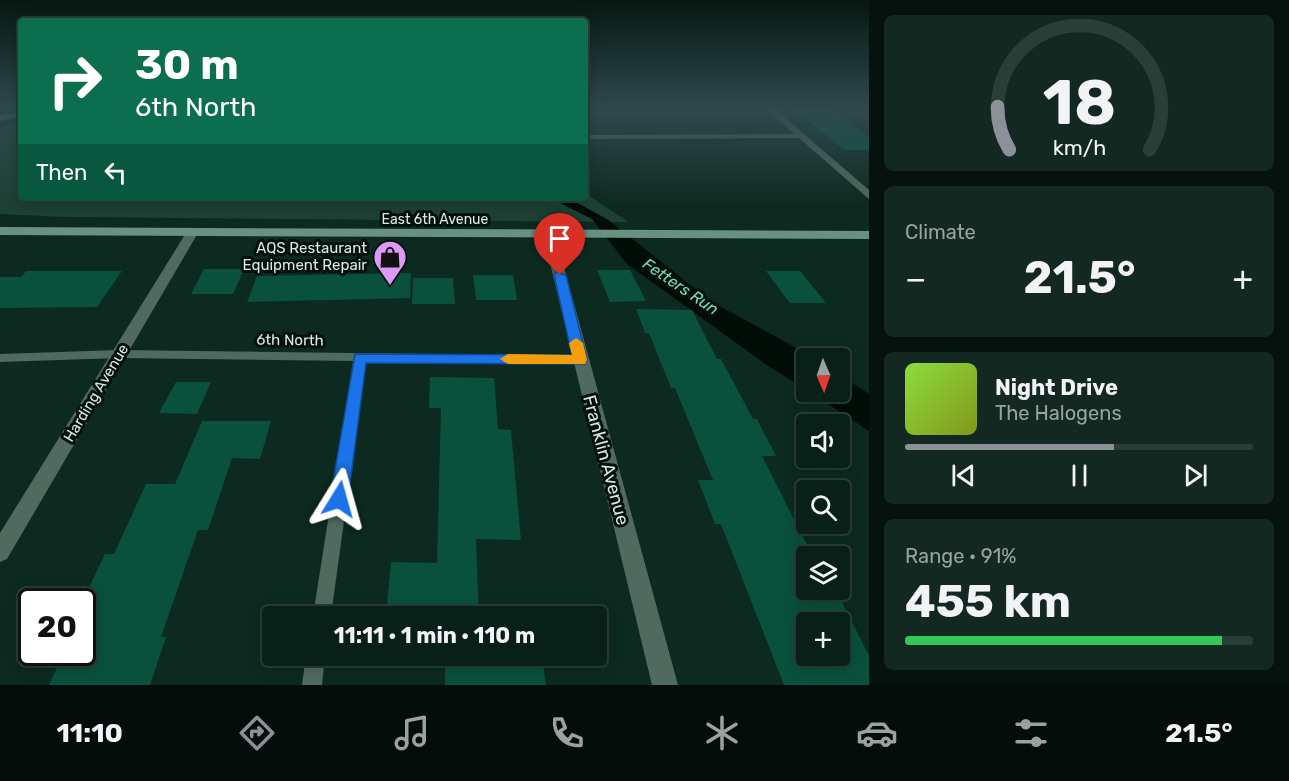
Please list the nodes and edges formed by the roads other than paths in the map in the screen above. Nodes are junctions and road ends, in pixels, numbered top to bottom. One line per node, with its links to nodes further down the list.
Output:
1 (807, 142): 2 (street)
2 (869, 196)
3 (0, 231): 4 (street, East 6th Avenue)
4 (192, 233): 5 (street, East 6th Avenue); 7 (street, Harding Avenue)
5 (549, 234): 6 (street, East 6th Avenue); 10 (street, Franklin Avenue)
6 (869, 236)
7 (119, 354): 8 (lane, 6th North); 9 (lane, 6th North); 11 (street, Harding Avenue)
8 (0, 358)
9 (360, 358): 10 (lane, 6th North); 12 (lane)
10 (580, 360): 15 (street, Franklin Avenue)
11 (0, 552)
12 (323, 606)
13 (315, 666): 14 (lane)
14 (312, 685)
15 (665, 685)

